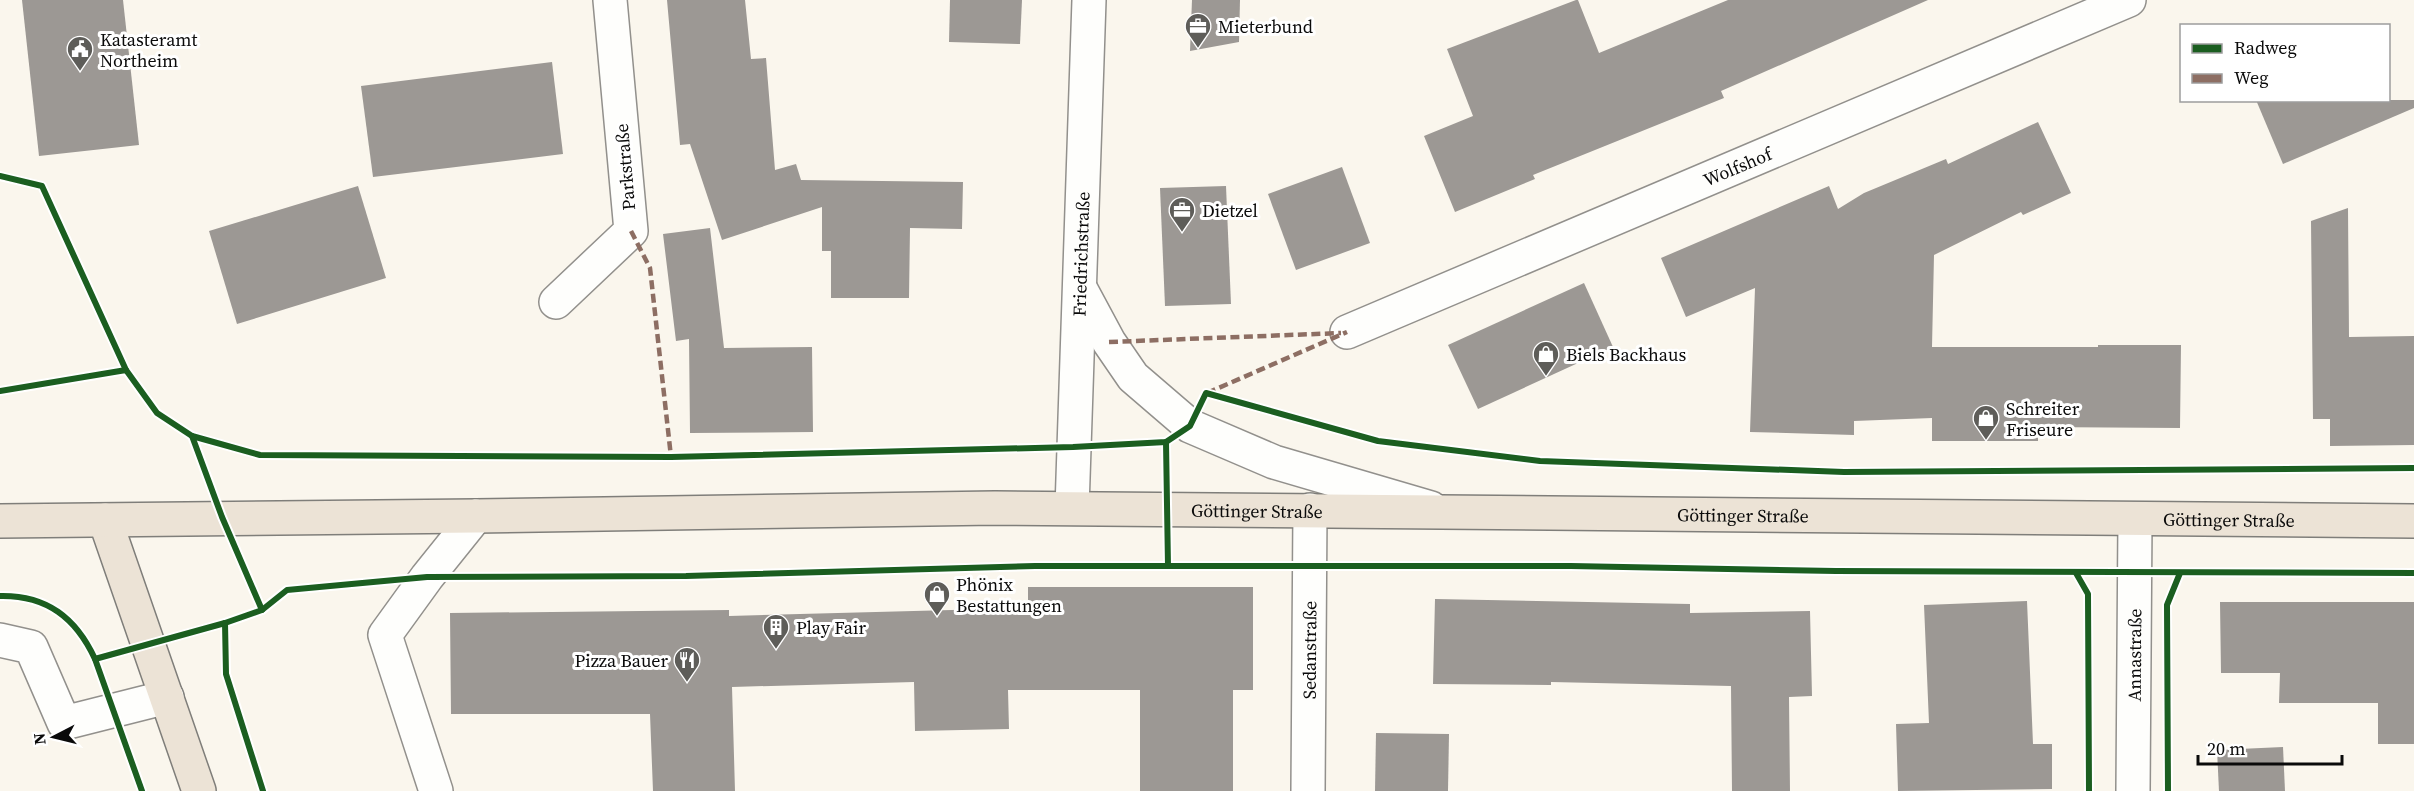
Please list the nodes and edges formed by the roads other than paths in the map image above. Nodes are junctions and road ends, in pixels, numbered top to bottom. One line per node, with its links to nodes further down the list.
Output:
1 (610, 0): 5 (street, Parkstraße)
2 (1089, 0): 4 (street, Friedrichstraße)
3 (2129, 0): 6 (street, Wolfshof)
4 (1080, 288): 7 (street, Friedrichstraße); 9 (street)
5 (556, 302)
6 (1347, 332)
7 (1072, 508): 8 (main road, Göttinger Straße); 10 (main road, Göttinger Straße)
8 (1310, 510): 9 (main road, Göttinger Straße); 19 (street, Sedanstraße)
9 (1446, 512): 11 (main road, Göttinger Straße)
10 (476, 516): 13 (main road, Göttinger Straße); 18 (street)
11 (2135, 519): 14 (main road, Göttinger Straße); 20 (street, Annastraße)
12 (0, 520): 13 (main road, Göttinger Straße)
13 (105, 520): 16 (main road)
14 (2414, 521)
15 (0, 640): 16 (street)
16 (167, 697): 17 (main road)
17 (199, 791)
18 (436, 791)
19 (1308, 791)
20 (2133, 791)

